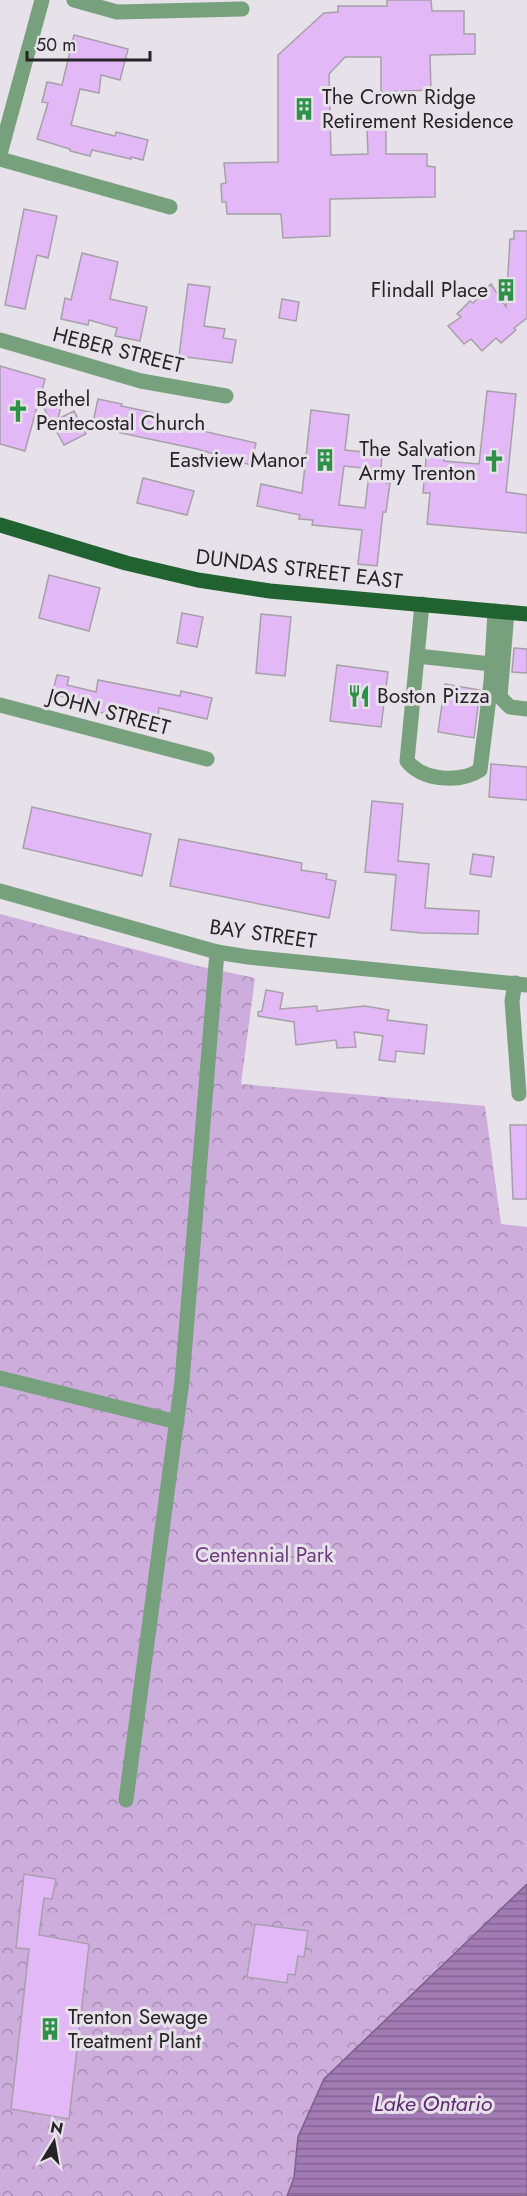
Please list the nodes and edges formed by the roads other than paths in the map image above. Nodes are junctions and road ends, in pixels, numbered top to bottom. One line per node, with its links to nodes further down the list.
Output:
1 (42, 0): 4 (street)
2 (74, 0): 3 (street)
3 (242, 9)
4 (0, 154)
5 (0, 159): 6 (street)
6 (170, 207)
7 (0, 340): 8 (street, HEBER STREET)
8 (226, 396)
9 (0, 525): 10 (main road, DUNDAS STREET EAST)
10 (422, 604): 11 (main road, DUNDAS STREET EAST); 13 (street)
11 (501, 611): 12 (main road, DUNDAS STREET EAST); 14 (street); 16 (street)
12 (527, 614)
13 (417, 656): 14 (street); 14 (street)
14 (491, 664)
15 (0, 705): 17 (street, JOHN STREET)
16 (527, 709)
17 (207, 759)
18 (0, 891): 19 (street, BAY STREET)
19 (217, 952): 20 (street, BAY STREET); 23 (street)
20 (521, 984): 21 (street)
21 (519, 1094)
22 (0, 1378): 23 (street)
23 (177, 1422): 24 (street)
24 (126, 1800)

